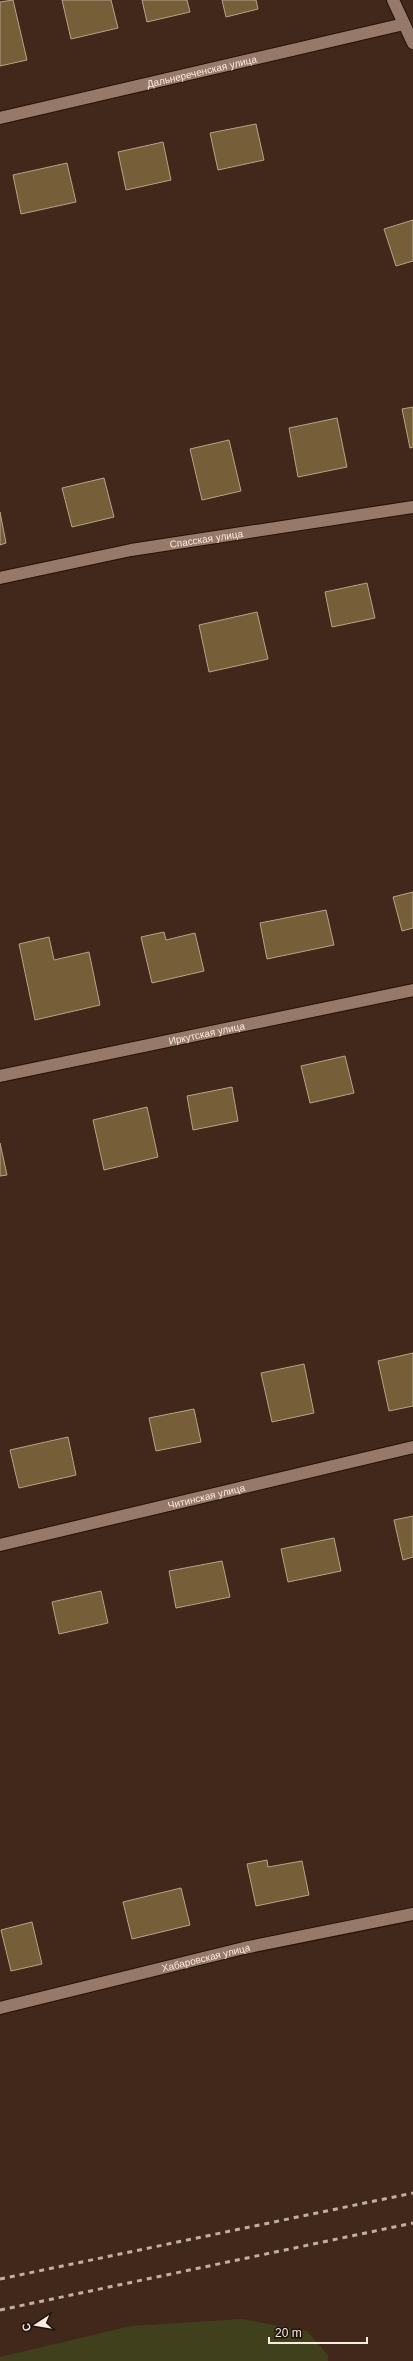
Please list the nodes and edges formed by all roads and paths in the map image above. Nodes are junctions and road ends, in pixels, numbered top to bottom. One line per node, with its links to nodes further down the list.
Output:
1 (393, 0): 2 (street)
2 (404, 24): 3 (street); 4 (street, Дальнереченская улица)
3 (413, 43)
4 (0, 118)
5 (413, 507): 6 (street, Спасская улица)
6 (0, 578)
7 (413, 990): 8 (street, Иркутская улица)
8 (0, 1076)
9 (413, 1447): 10 (street, Читинская улица)
10 (0, 1545)
11 (413, 1914): 12 (street, Хабаровская улица)
12 (0, 2008)

